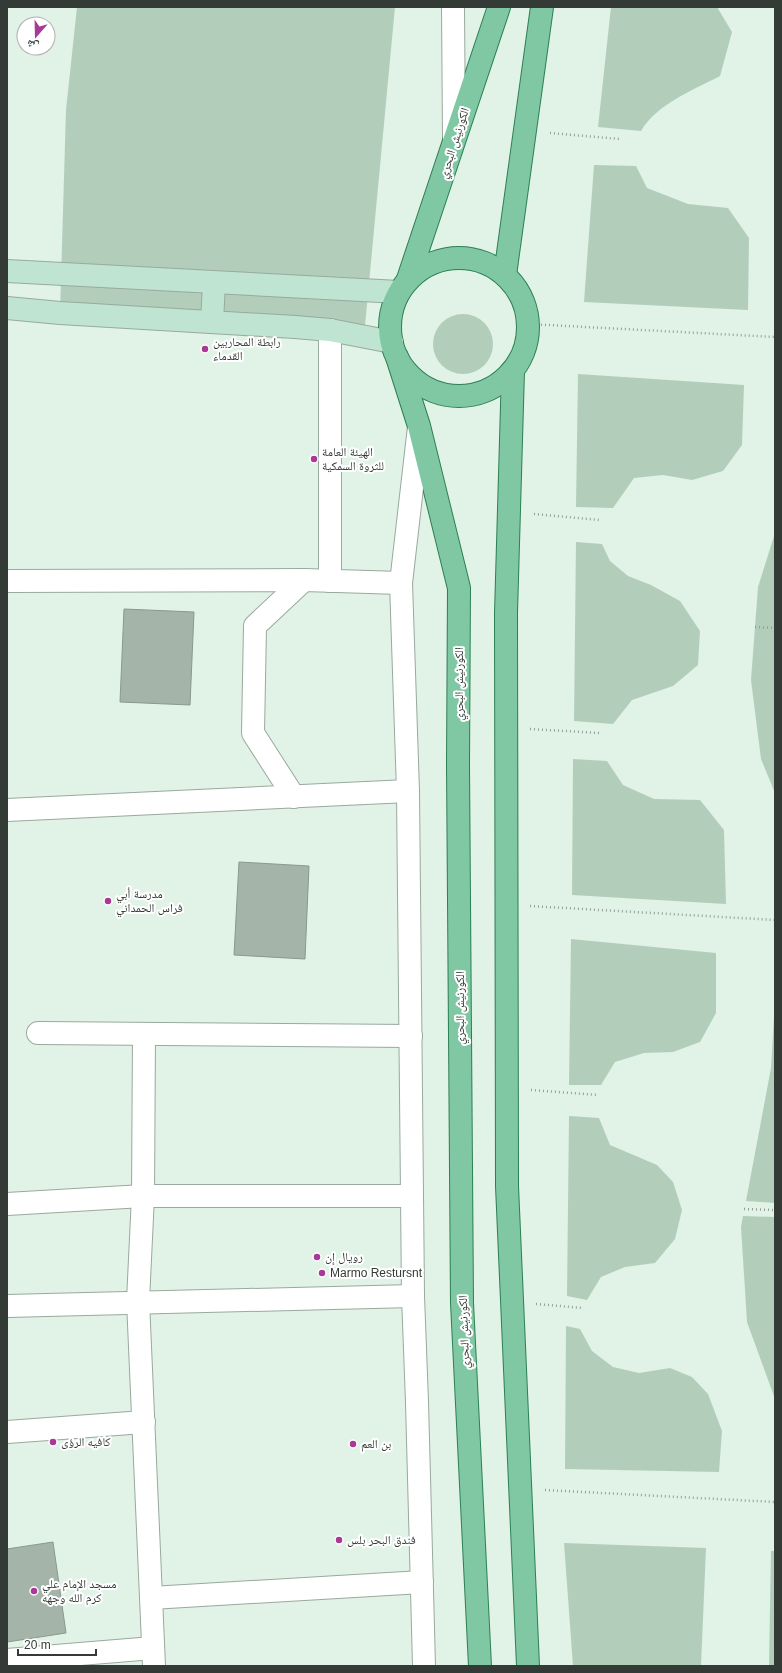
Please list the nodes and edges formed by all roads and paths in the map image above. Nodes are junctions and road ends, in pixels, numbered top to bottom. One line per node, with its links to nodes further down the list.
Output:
1 (453, 7): 6 (street)
2 (499, 7): 6 (main road, الكورنيش البحري)
3 (542, 7): 4 (main road)
4 (525, 132): 5 (path); 8 (main road)
5 (620, 139)
6 (454, 145): 10 (main road, الكورنيش البحري)
7 (7, 271): 9 (main road)
8 (505, 275): 10 (main road); 13 (main road)
9 (214, 283): 10 (main road); 12 (main road)
10 (404, 286): 16 (main road)
11 (7, 308): 12 (main road)
12 (212, 322): 14 (main road)
13 (529, 324): 15 (path); 17 (main road)
14 (330, 330): 16 (main road); 23 (street)
15 (775, 337)
16 (394, 350): 17 (main road); 18 (main road, الكورنيش البحري)
17 (513, 371): 19 (main road)
18 (419, 426): 24 (street); 58 (main road, الكورنيش البحري)
19 (509, 511): 20 (path); 27 (main road)
20 (600, 520)
21 (304, 580): 22 (street); 23 (street); 30 (street)
22 (7, 581)
23 (330, 581): 24 (street)
24 (401, 583): 29 (street)
25 (755, 627): 26 (path)
26 (775, 628)
27 (506, 728): 28 (path); 32 (main road)
28 (600, 733)
29 (408, 791): 30 (street); 36 (street)
30 (294, 797): 31 (street)
31 (7, 810)
32 (506, 905): 33 (path); 37 (main road)
33 (775, 920)
34 (38, 1033): 35 (street)
35 (144, 1034): 36 (street); 39 (street)
36 (410, 1036): 40 (street)
37 (506, 1088): 38 (path); 46 (main road)
38 (598, 1095)
39 (144, 1196): 40 (street); 41 (street); 45 (street)
40 (412, 1196): 44 (street)
41 (7, 1204)
42 (744, 1209): 43 (path)
43 (775, 1210)
44 (413, 1296): 45 (street); 53 (street)
45 (138, 1301): 47 (street); 49 (street)
46 (512, 1302): 48 (path); 51 (main road)
47 (7, 1306)
48 (583, 1308)
49 (144, 1422): 50 (street); 54 (street)
50 (7, 1432)
51 (520, 1489): 52 (path); 59 (main road)
52 (775, 1502)
53 (422, 1582): 54 (street); 57 (street)
54 (151, 1598): 55 (street)
55 (153, 1657): 56 (street)
56 (7, 1660)
57 (424, 1666)
58 (480, 1666)
59 (528, 1666)

